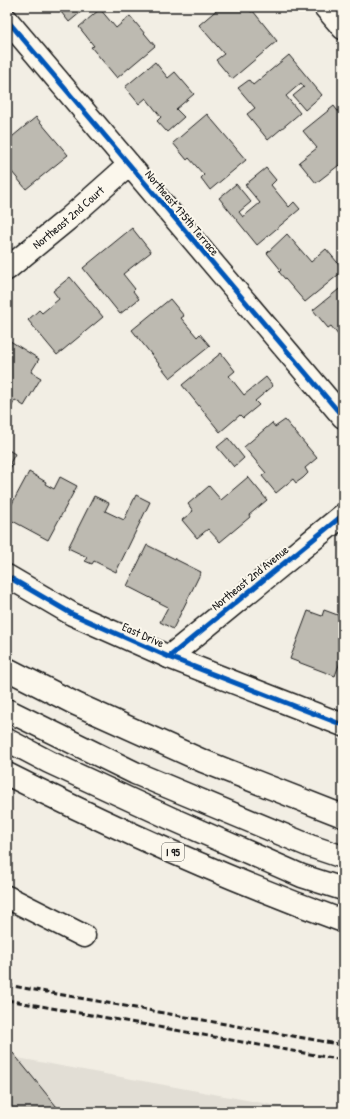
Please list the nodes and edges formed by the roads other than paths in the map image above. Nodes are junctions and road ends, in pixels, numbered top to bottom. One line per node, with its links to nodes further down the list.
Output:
1 (325, 7): 3 (main road)
2 (7, 20): 4 (main road, Northeast 175th Terrace)
3 (343, 28)
4 (129, 165): 5 (main road, Northeast 2nd Court); 6 (main road, Northeast 175th Terrace)
5 (7, 269)
6 (343, 417)
7 (343, 515): 9 (main road, Northeast 2nd Avenue)
8 (7, 576): 9 (main road, East Drive)
9 (169, 657): 12 (main road, East Drive)
10 (7, 669): 15 (main road)
11 (7, 710): 16 (main road)
12 (343, 724)
13 (7, 740): 17 (main road)
14 (7, 774): 19 (main road, I 95)
15 (343, 816)
16 (343, 857)
17 (343, 889)
18 (8, 900): 20 (main road)
19 (343, 921)
20 (84, 936)

